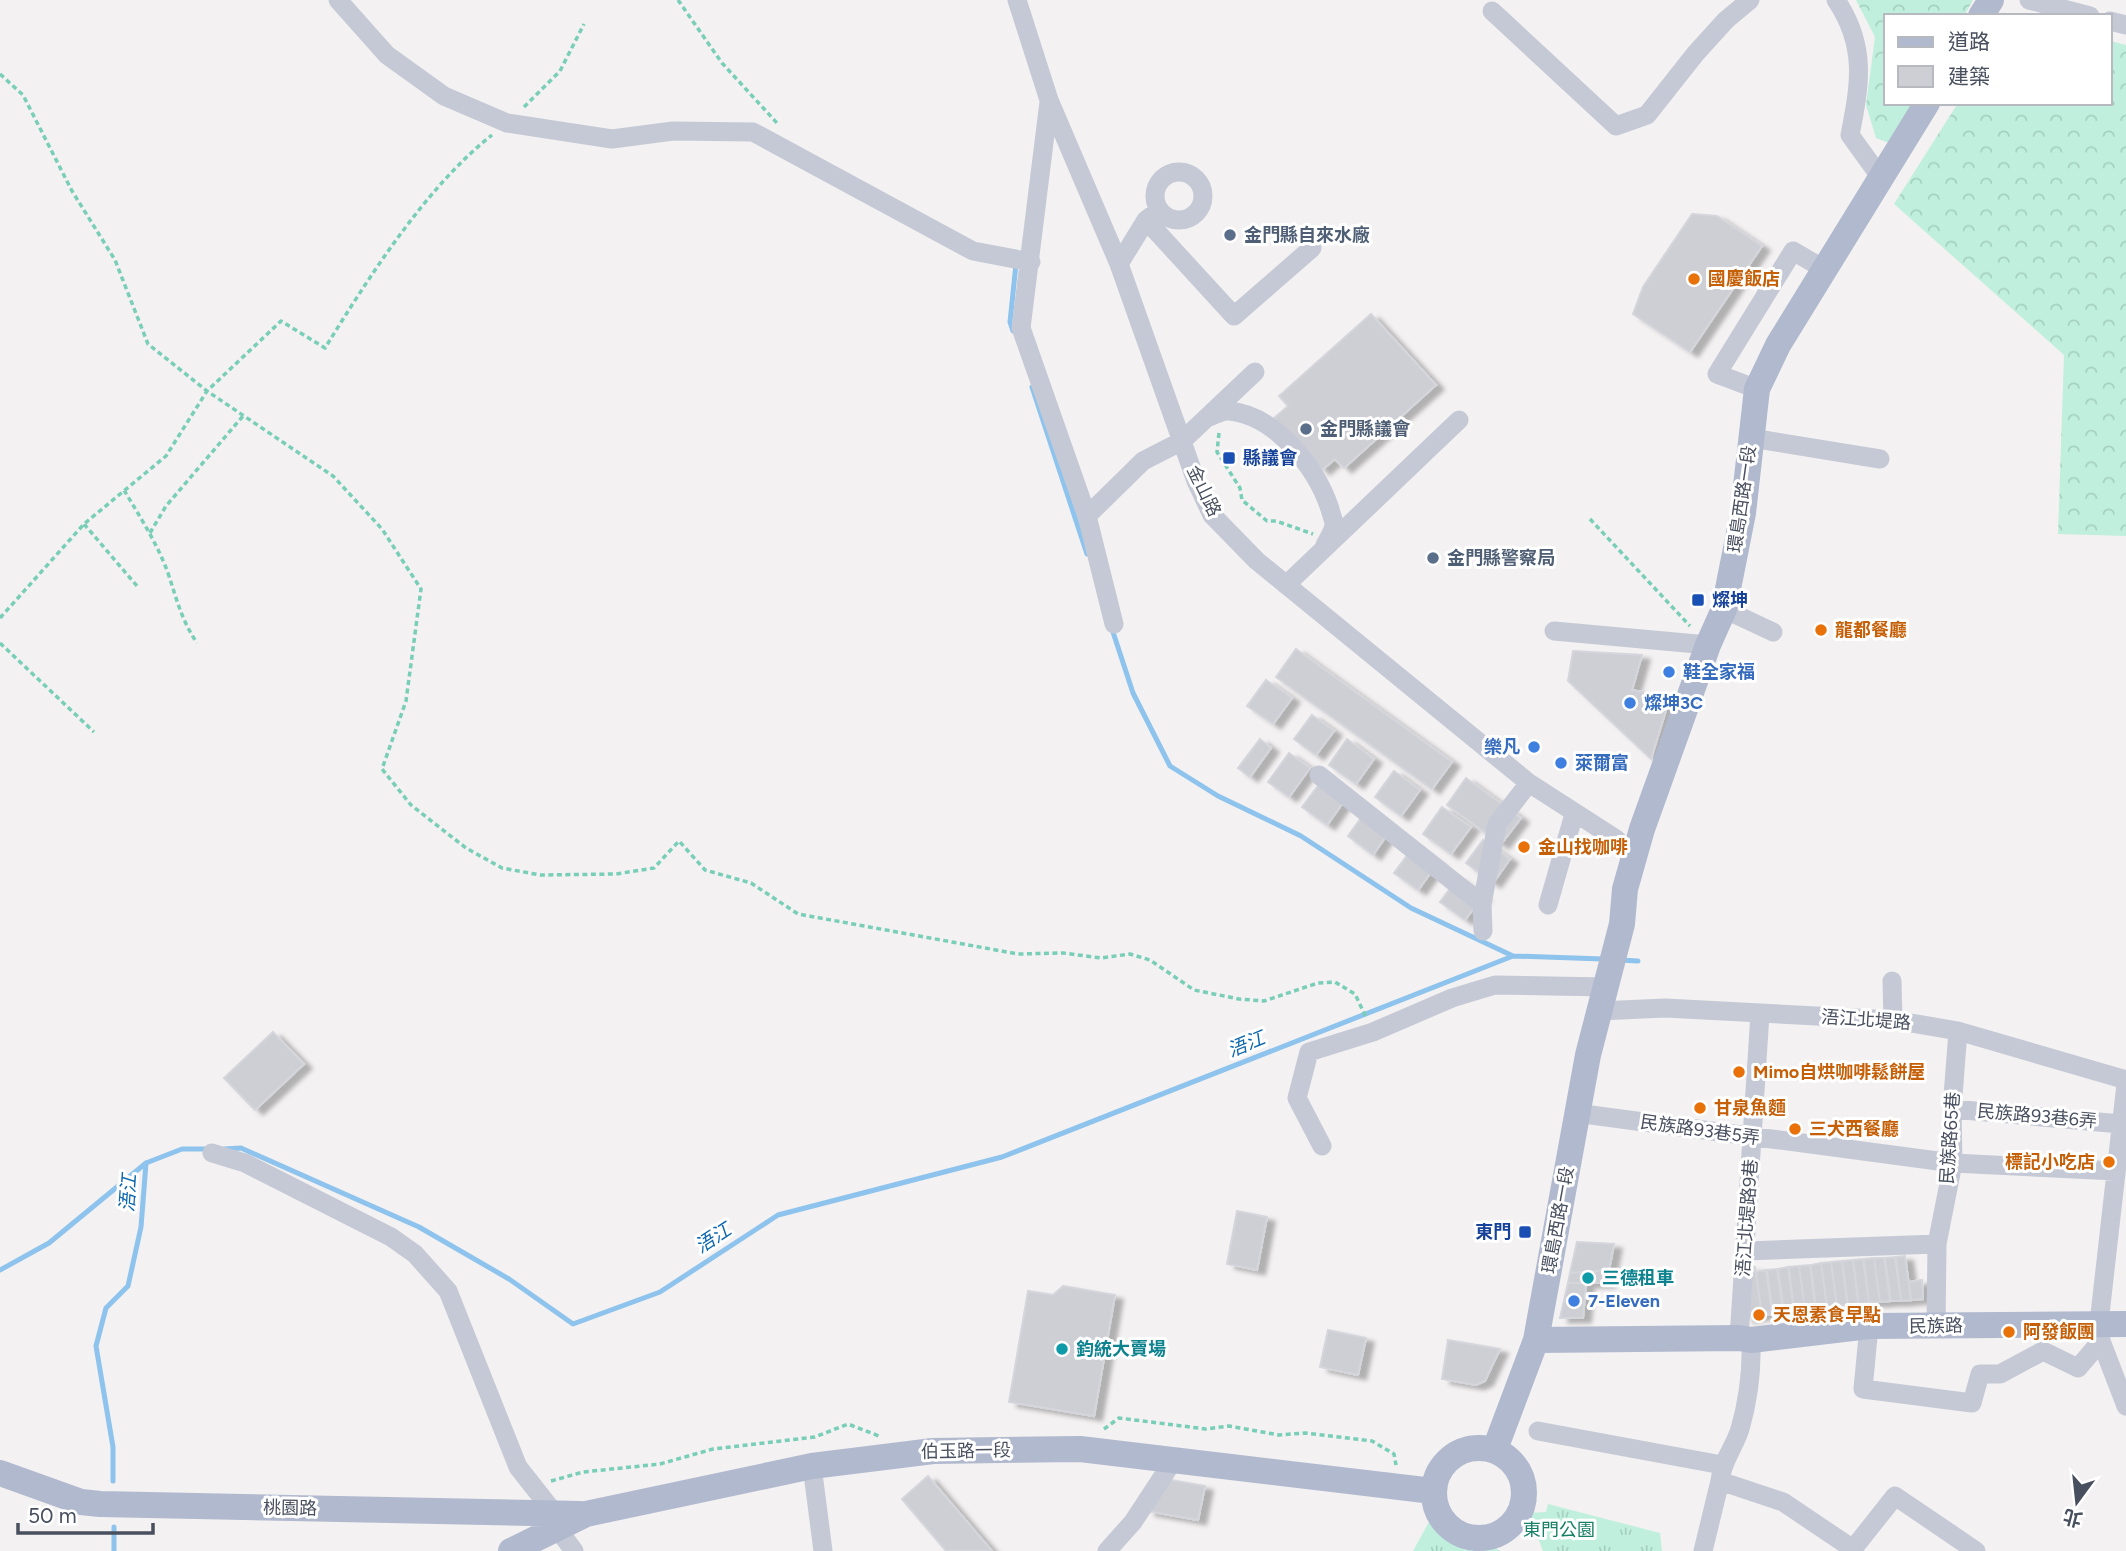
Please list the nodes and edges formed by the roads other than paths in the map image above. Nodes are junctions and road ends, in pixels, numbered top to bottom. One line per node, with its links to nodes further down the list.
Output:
1 (338, 0): 12 (street)
2 (1017, 0): 8 (street, 金山路)
3 (1750, 0): 6 (street)
4 (1836, 0): 10 (street)
5 (2029, 0): 7 (street)
6 (1492, 11)
7 (2082, 14)
8 (1049, 100): 12 (street); 13 (street, 金山路)
9 (1926, 105): 10 (main road, 環島西路一段)
10 (1881, 178): 14 (main road, 環島西路一段)
11 (1312, 248): 13 (street)
12 (1031, 262): 22 (street)
13 (1119, 264): 20 (street, 金山路)
14 (1824, 269): 16 (main road, 環島西路一段); 16 (street)
15 (1255, 372): 17 (street)
16 (1757, 389): 19 (main road, 環島西路一段)
17 (1208, 418): 20 (street); 23 (street)
18 (1459, 420): 23 (street)
19 (1751, 438): 21 (street); 25 (main road, 環島西路一段)
20 (1182, 441): 22 (street); 24 (street, 金山路)
21 (1880, 459)
22 (1087, 516): 26 (street)
23 (1325, 545): 24 (street)
24 (1286, 585): 31 (street, 金山路)
25 (1724, 610): 28 (street); 29 (main road, 環島西路一段)
26 (1114, 624)
27 (1554, 631): 29 (street)
28 (1773, 632)
29 (1708, 645): 33 (main road, 環島西路一段)
30 (1319, 775): 34 (street)
31 (1529, 783): 32 (street, 金山路); 34 (street)
32 (1574, 814): 33 (street, 金山路); 35 (street)
33 (1635, 856): 38 (main road, 環島西路一段)
34 (1482, 904): 36 (street)
35 (1548, 905)
36 (1483, 931)
37 (1892, 981): 40 (street)
38 (1602, 999): 39 (street, 浯江北堤路); 44 (main road, 環島西路一段); 47 (street, 浯江北堤路)
39 (1760, 1014): 40 (street, 浯江北堤路); 46 (street, 浯江北堤路9巷)
40 (1893, 1020): 41 (street, 浯江北堤路)
41 (1958, 1031): 42 (street, 浯江北堤路); 43 (street, 民族路65巷)
42 (2126, 1082): 45 (street)
43 (1952, 1109): 45 (street, 民族路93巷6弄); 49 (street, 民族路65巷)
44 (1576, 1113): 46 (street, 民族路93巷5弄); 58 (main road, 環島西路一段)
45 (2122, 1124): 50 (street)
46 (1752, 1137): 49 (street, 民族路93巷5弄); 52 (street, 浯江北堤路9巷)
47 (1322, 1146)
48 (212, 1153): 68 (street)
49 (1953, 1163): 50 (street, 民族路93巷5弄); 51 (street, 民族路65巷)
50 (2119, 1183): 56 (street)
51 (1937, 1244): 52 (street); 55 (street, 民族路65巷)
52 (1746, 1251): 57 (street, 浯江北堤路9巷)
53 (2126, 1324): 56 (main road, 民族路)
54 (1869, 1326): 55 (main road, 民族路); 56 (street); 57 (main road, 民族路)
55 (1936, 1326): 56 (main road, 民族路)
56 (2100, 1332): 59 (street)
57 (1745, 1339): 58 (main road, 民族路); 65 (street, 浯江北堤路9巷)
58 (1536, 1340): 61 (main road, 環島西路一段)
59 (2126, 1406)
60 (1538, 1431): 65 (street)
61 (1495, 1449): 66 (main road); 69 (main road)
62 (1173, 1461): 63 (main road, 伯玉路一段); 66 (main road, 伯玉路一段); 73 (street)
63 (812, 1466): 67 (main road, 伯玉路一段); 72 (street)
64 (0, 1473): 68 (main road, 桃園路)
65 (1721, 1473): 74 (street, 浯江北堤路9巷); 75 (street)
66 (1433, 1491): 69 (main road)
67 (586, 1514): 68 (main road, 桃園路)
68 (556, 1521): 70 (main road); 71 (street)
69 (1507, 1541)
70 (511, 1551)
71 (574, 1551)
72 (823, 1551)
73 (1107, 1551)
74 (1703, 1551)
75 (1976, 1551)

